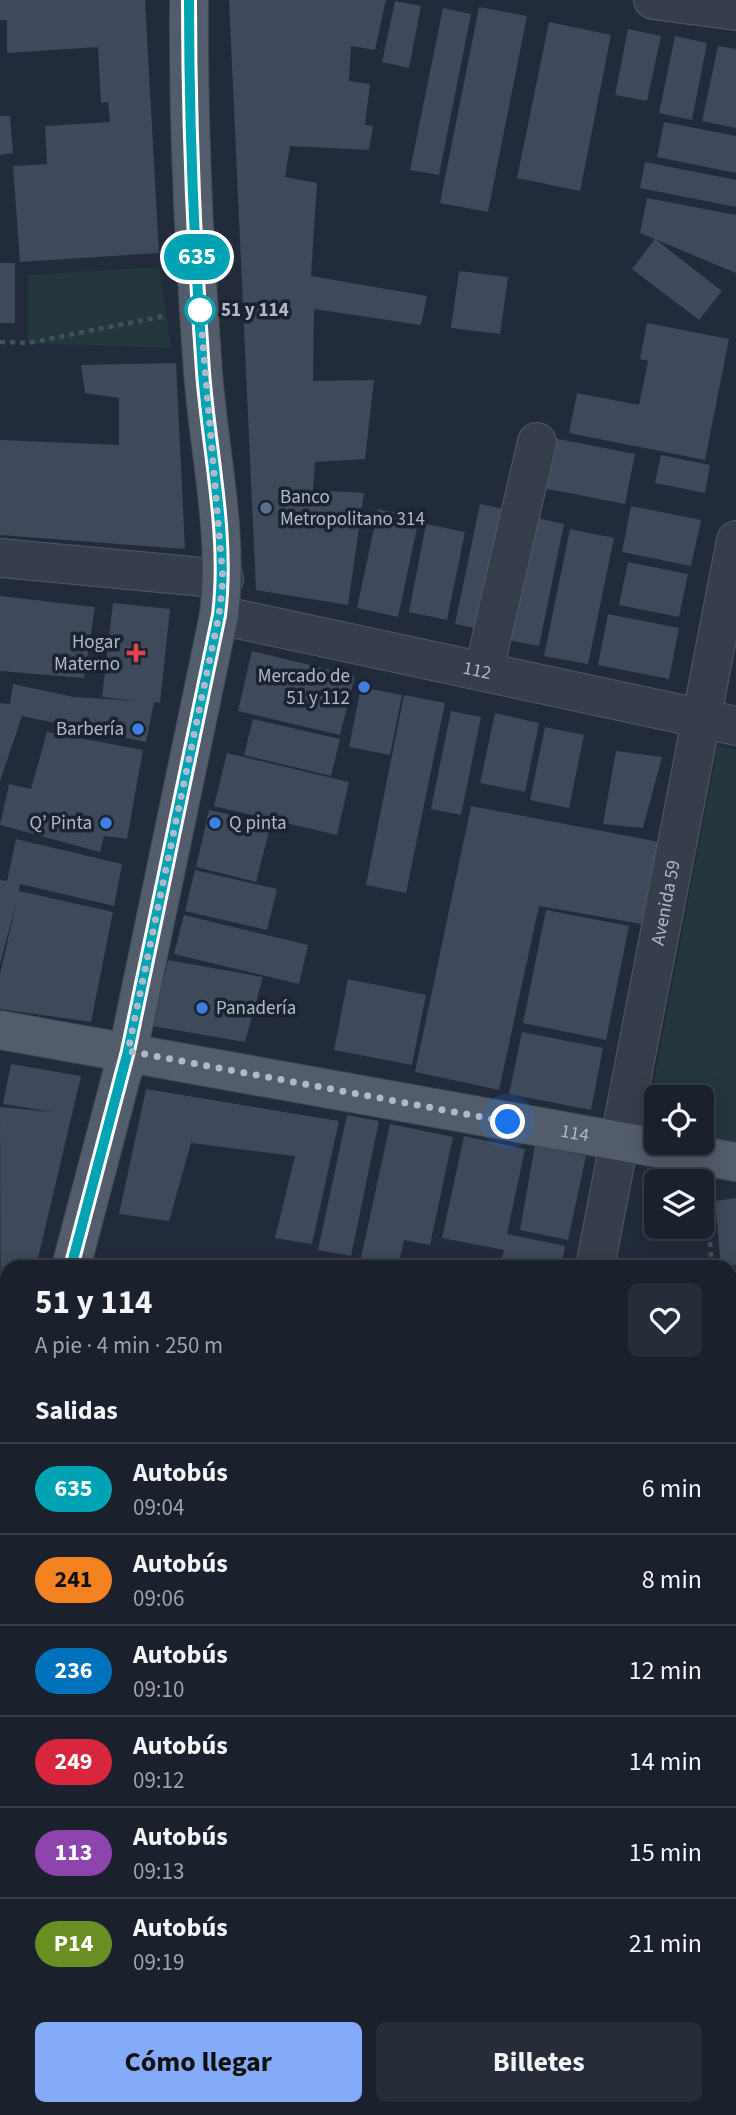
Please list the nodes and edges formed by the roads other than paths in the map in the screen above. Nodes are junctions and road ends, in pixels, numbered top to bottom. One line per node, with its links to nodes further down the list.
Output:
1 (190, 0): 7 (main road)
2 (653, 0): 3 (street)
3 (736, 11)
4 (537, 442): 8 (street)
5 (736, 540): 9 (street, Avenida 59)
6 (0, 558): 7 (street, 112)
7 (221, 597): 8 (street, 112); 12 (main road)
8 (484, 670): 9 (street, 112)
9 (699, 718): 10 (street, 112); 13 (street, Avenida 59)
10 (736, 726)
11 (0, 1030): 12 (main road, 114)
12 (128, 1051): 13 (main road, 114); 15 (main road)
13 (617, 1142): 14 (main road, 114); 16 (street, Avenida 59)
14 (720, 1159)
15 (73, 1260)
16 (596, 1260)

